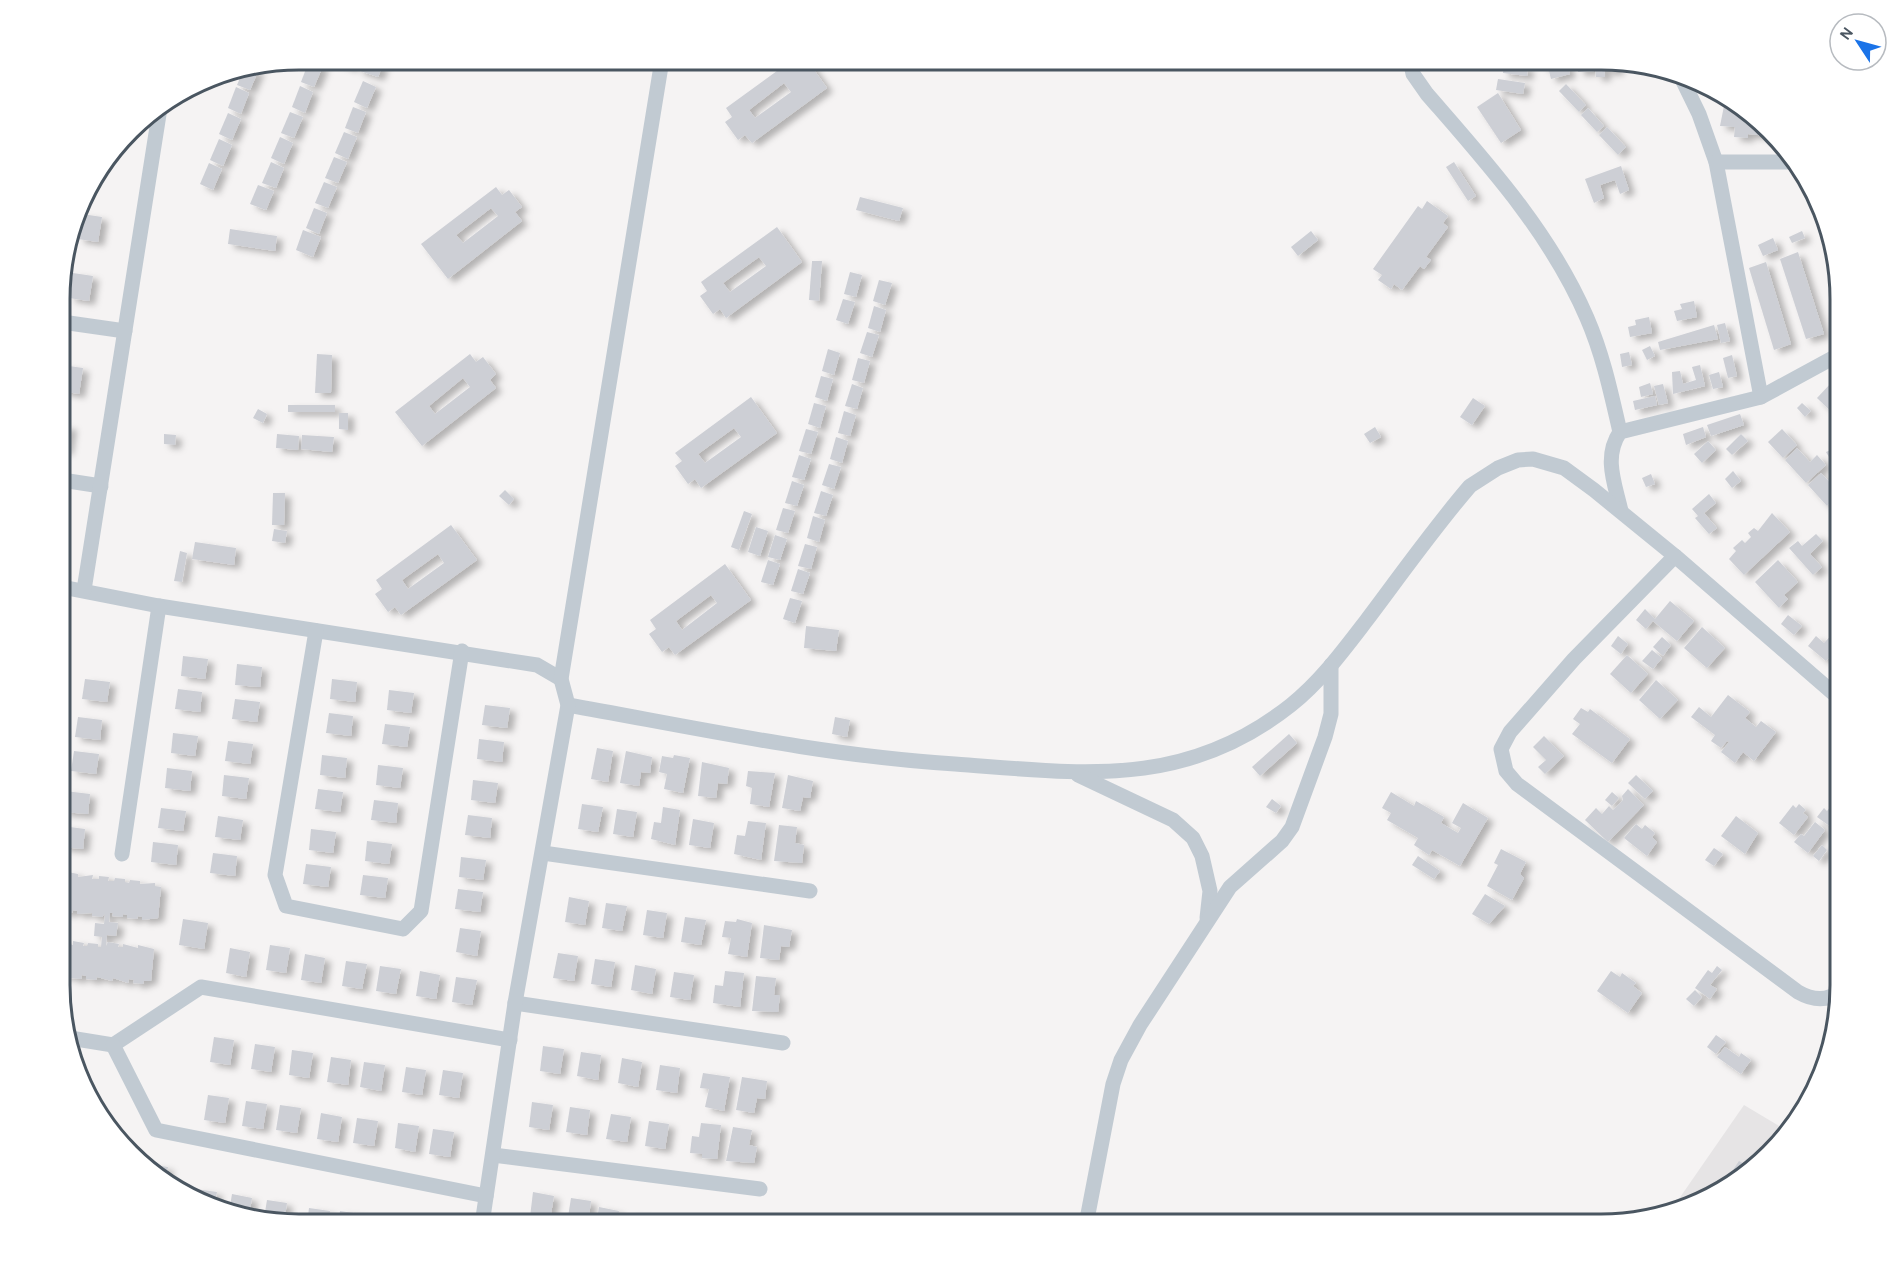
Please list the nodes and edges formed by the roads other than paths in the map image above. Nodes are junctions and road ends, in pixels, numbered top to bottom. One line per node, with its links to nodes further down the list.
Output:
1 (660, 70): 22 (street)
2 (1412, 70): 11 (street)
3 (1688, 88): 5 (street)
4 (158, 119): 8 (street)
5 (1716, 162): 6 (street); 10 (street)
6 (1784, 162)
7 (70, 323): 8 (street)
8 (125, 331): 13 (street)
9 (1830, 359): 10 (street)
10 (1761, 397): 11 (street)
11 (1620, 432): 14 (street)
12 (70, 481): 13 (street)
13 (100, 486): 17 (street)
14 (1621, 511): 15 (street); 21 (street)
15 (1675, 555): 23 (street); 30 (street)
16 (70, 588): 17 (street)
17 (84, 590): 18 (street)
18 (159, 606): 19 (street); 27 (street)
19 (316, 631): 20 (street); 20 (street)
20 (462, 651): 22 (street)
21 (1331, 665): 25 (street); 29 (street)
22 (561, 679): 24 (street)
23 (1830, 691)
24 (568, 705): 25 (street); 26 (street)
25 (1074, 773): 29 (street)
26 (543, 853): 28 (street); 31 (street)
27 (122, 854)
28 (810, 891)
29 (1206, 924): 40 (street)
30 (1829, 997)
31 (515, 1003): 33 (street); 34 (street)
32 (77, 1039): 35 (street)
33 (510, 1040): 35 (street); 36 (street)
34 (783, 1043)
35 (113, 1045): 38 (street)
36 (493, 1155): 37 (street); 38 (street)
37 (760, 1189)
38 (486, 1196): 39 (street)
39 (483, 1214)
40 (1087, 1214)

